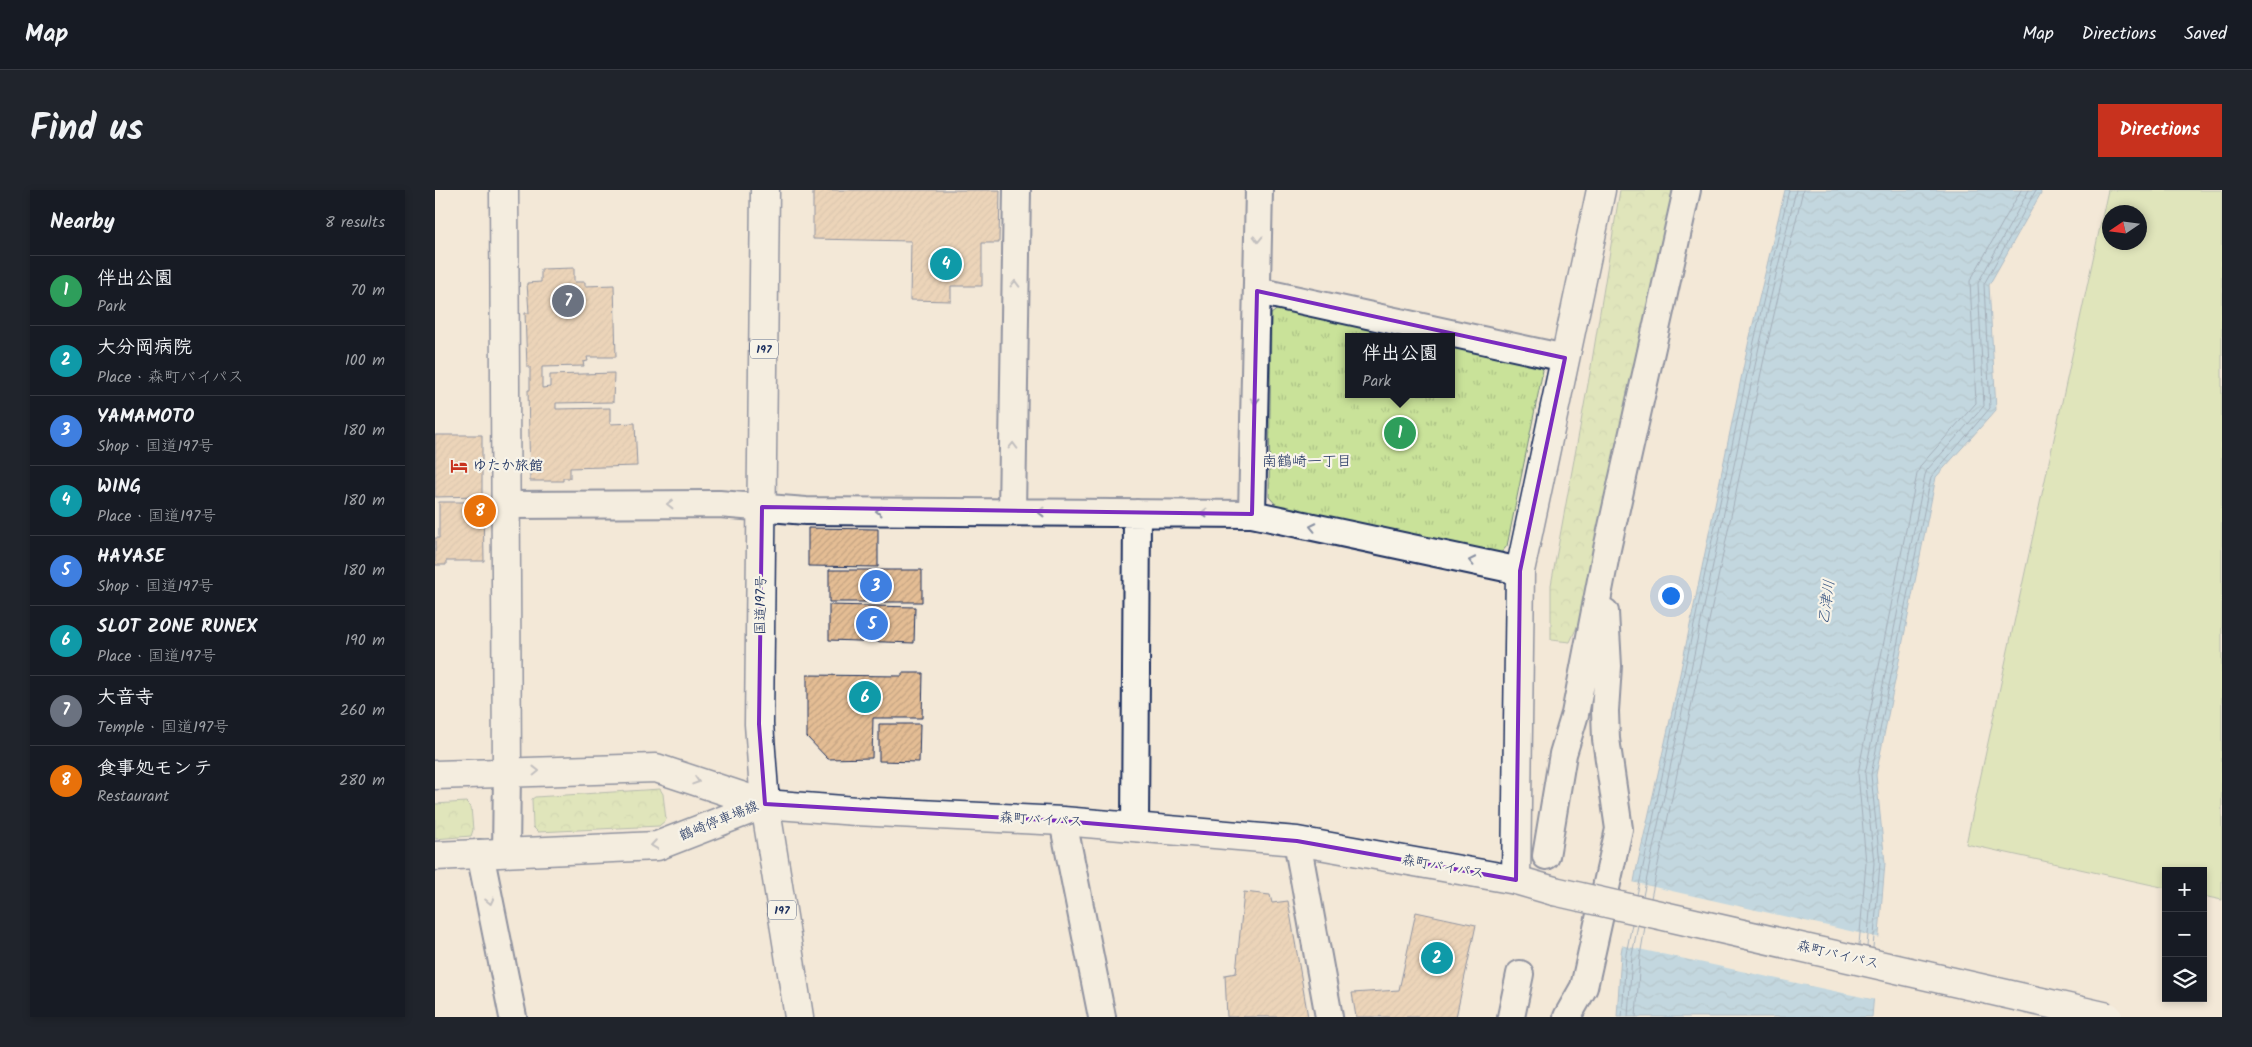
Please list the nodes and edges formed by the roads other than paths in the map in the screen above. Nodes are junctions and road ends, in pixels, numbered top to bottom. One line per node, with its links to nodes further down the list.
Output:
1 (504, 190): 11 (main road)
2 (765, 190): 12 (main road, 国道197号 / 197)
3 (1017, 190): 13 (street, one-way to 3)
4 (1259, 190): 7 (street, one-way to 7)
5 (1601, 190): 10 (main road)
6 (1687, 190): 17 (street)
7 (1257, 291): 8 (street); 15 (street, one-way to 15)
8 (1450, 333)
9 (1455, 334): 10 (street)
10 (1565, 358): 16 (main road)
11 (505, 505): 12 (street, one-way to 11); 18 (main road)
12 (762, 507): 13 (street, one-way to 12); 20 (main road, 国道197号 / 197)
13 (1012, 512): 14 (street, one-way to 13)
14 (1137, 513): 15 (street, one-way to 14); 22 (street)
15 (1252, 514): 16 (street, one-way to 15)
16 (1520, 571): 27 (main road)
17 (1603, 574): 26 (street); 34 (street)
18 (507, 772): 19 (main road, 鶴崎停車場線); 20 (main road, 鶴崎停車場線, one-way to 20); 24 (street)
19 (435, 775)
20 (765, 804): 21 (main road, 森町バイパス); 24 (main road, 鶴崎停車場線, one-way to 24); 30 (main road, 国道197号 / 197)
21 (1063, 821): 22 (main road, 森町バイパス); 31 (street)
22 (1135, 827): 23 (main road, 森町バイパス)
23 (1297, 841): 27 (main road, 森町バイパス); 32 (street)
24 (493, 853): 25 (main road, 鶴崎停車場線); 29 (street, one-way to 29)
25 (435, 856)
26 (1547, 856)
27 (1516, 880): 35 (main road, 森町バイパス, bridge)
28 (1520, 974): 33 (street)
29 (513, 1017)
30 (799, 1017)
31 (1102, 1017)
32 (1329, 1017)
33 (1511, 1017)
34 (1567, 1017)
35 (2108, 1017)

